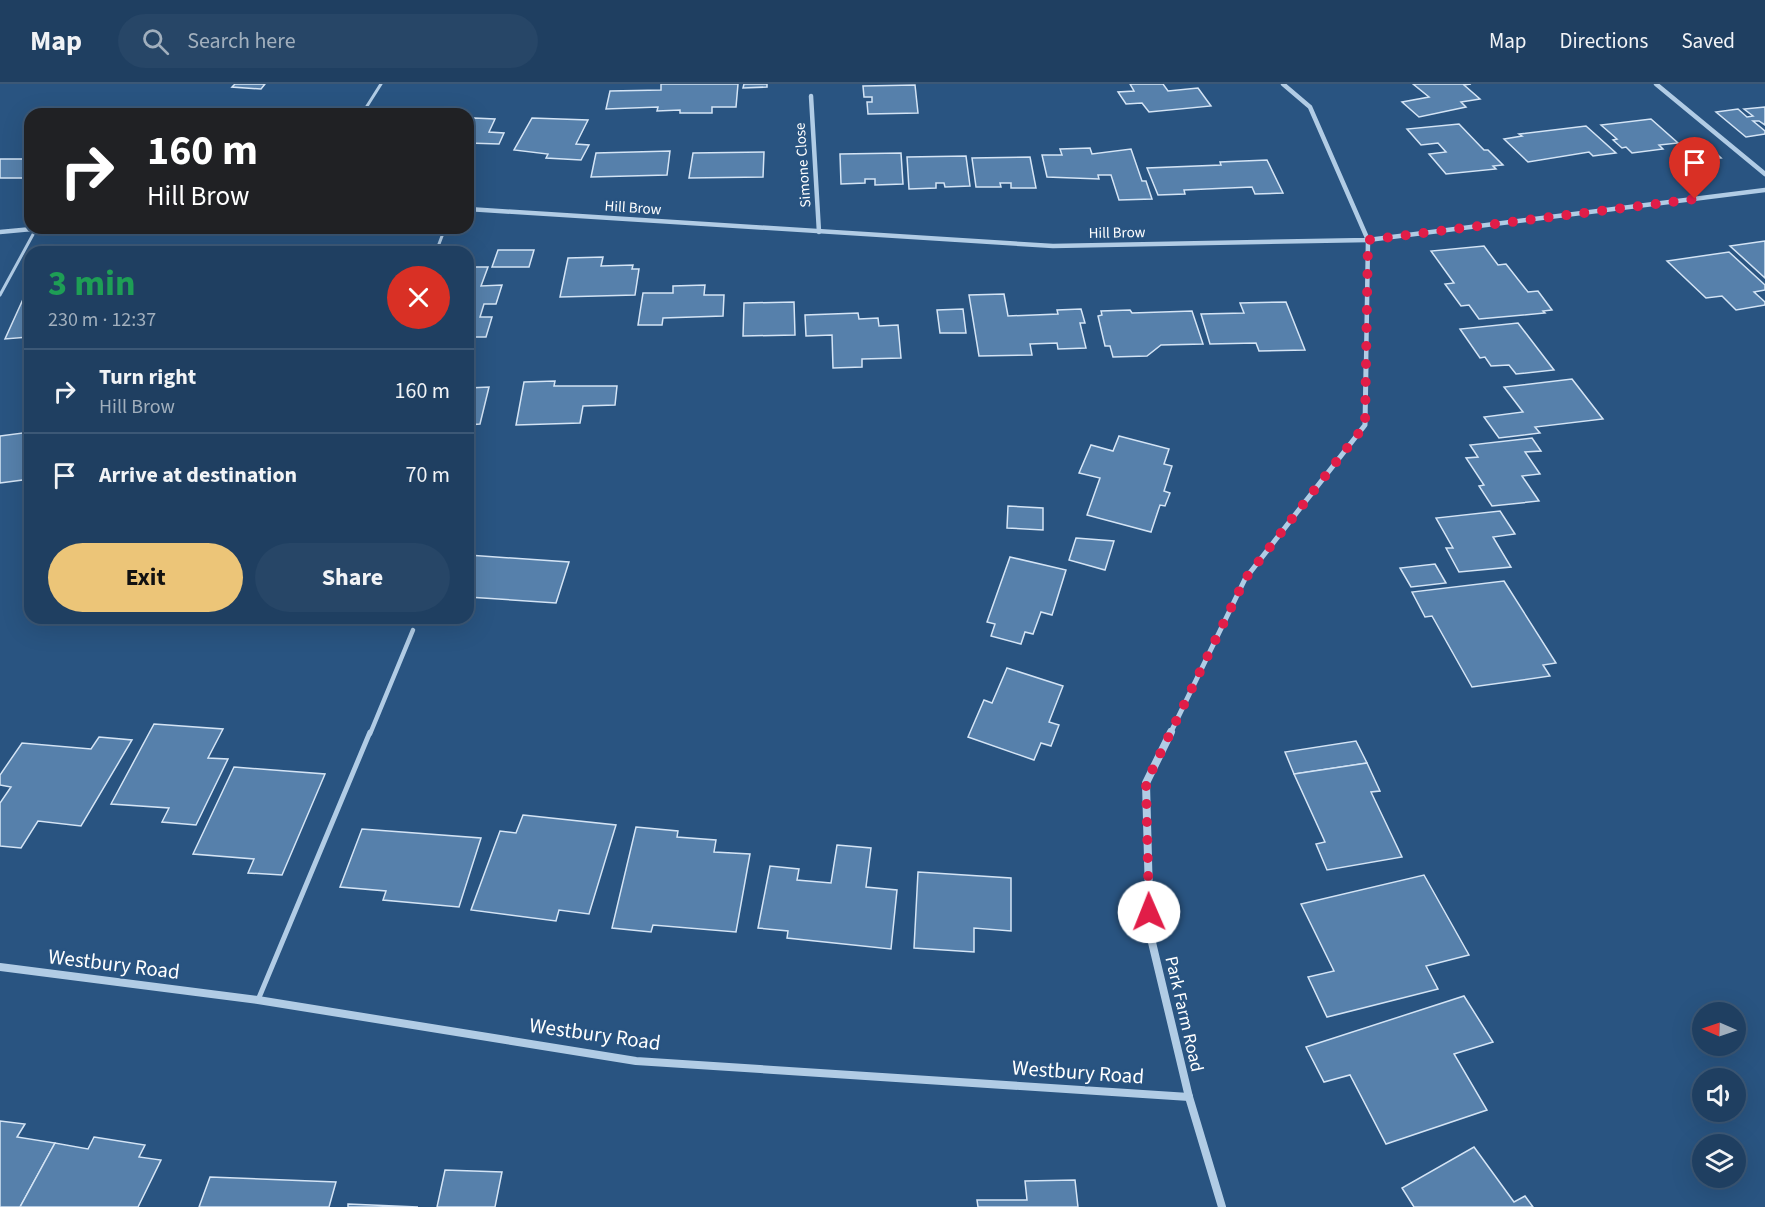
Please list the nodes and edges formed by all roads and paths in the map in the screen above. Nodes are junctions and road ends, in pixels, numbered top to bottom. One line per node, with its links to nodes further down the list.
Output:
1 (381, 84): 5 (lane)
2 (1283, 84): 12 (street, Park Farm Road)
3 (1656, 84): 6 (street)
4 (811, 96): 11 (street, Simone Close)
5 (366, 108)
6 (1765, 174)
7 (1765, 190): 12 (street, Hill Brow)
8 (474, 209): 11 (street, Hill Brow)
9 (24, 230): 10 (street)
10 (0, 232)
11 (819, 232): 12 (street, Hill Brow)
12 (1368, 240): 18 (street, Park Farm Road)
13 (24, 251): 14 (lane)
14 (0, 295)
15 (413, 630): 17 (lane)
16 (0, 968): 17 (street, Westbury Road)
17 (258, 1000): 18 (street, Westbury Road)
18 (1189, 1097): 19 (street, Park Farm Road)
19 (1222, 1207)

